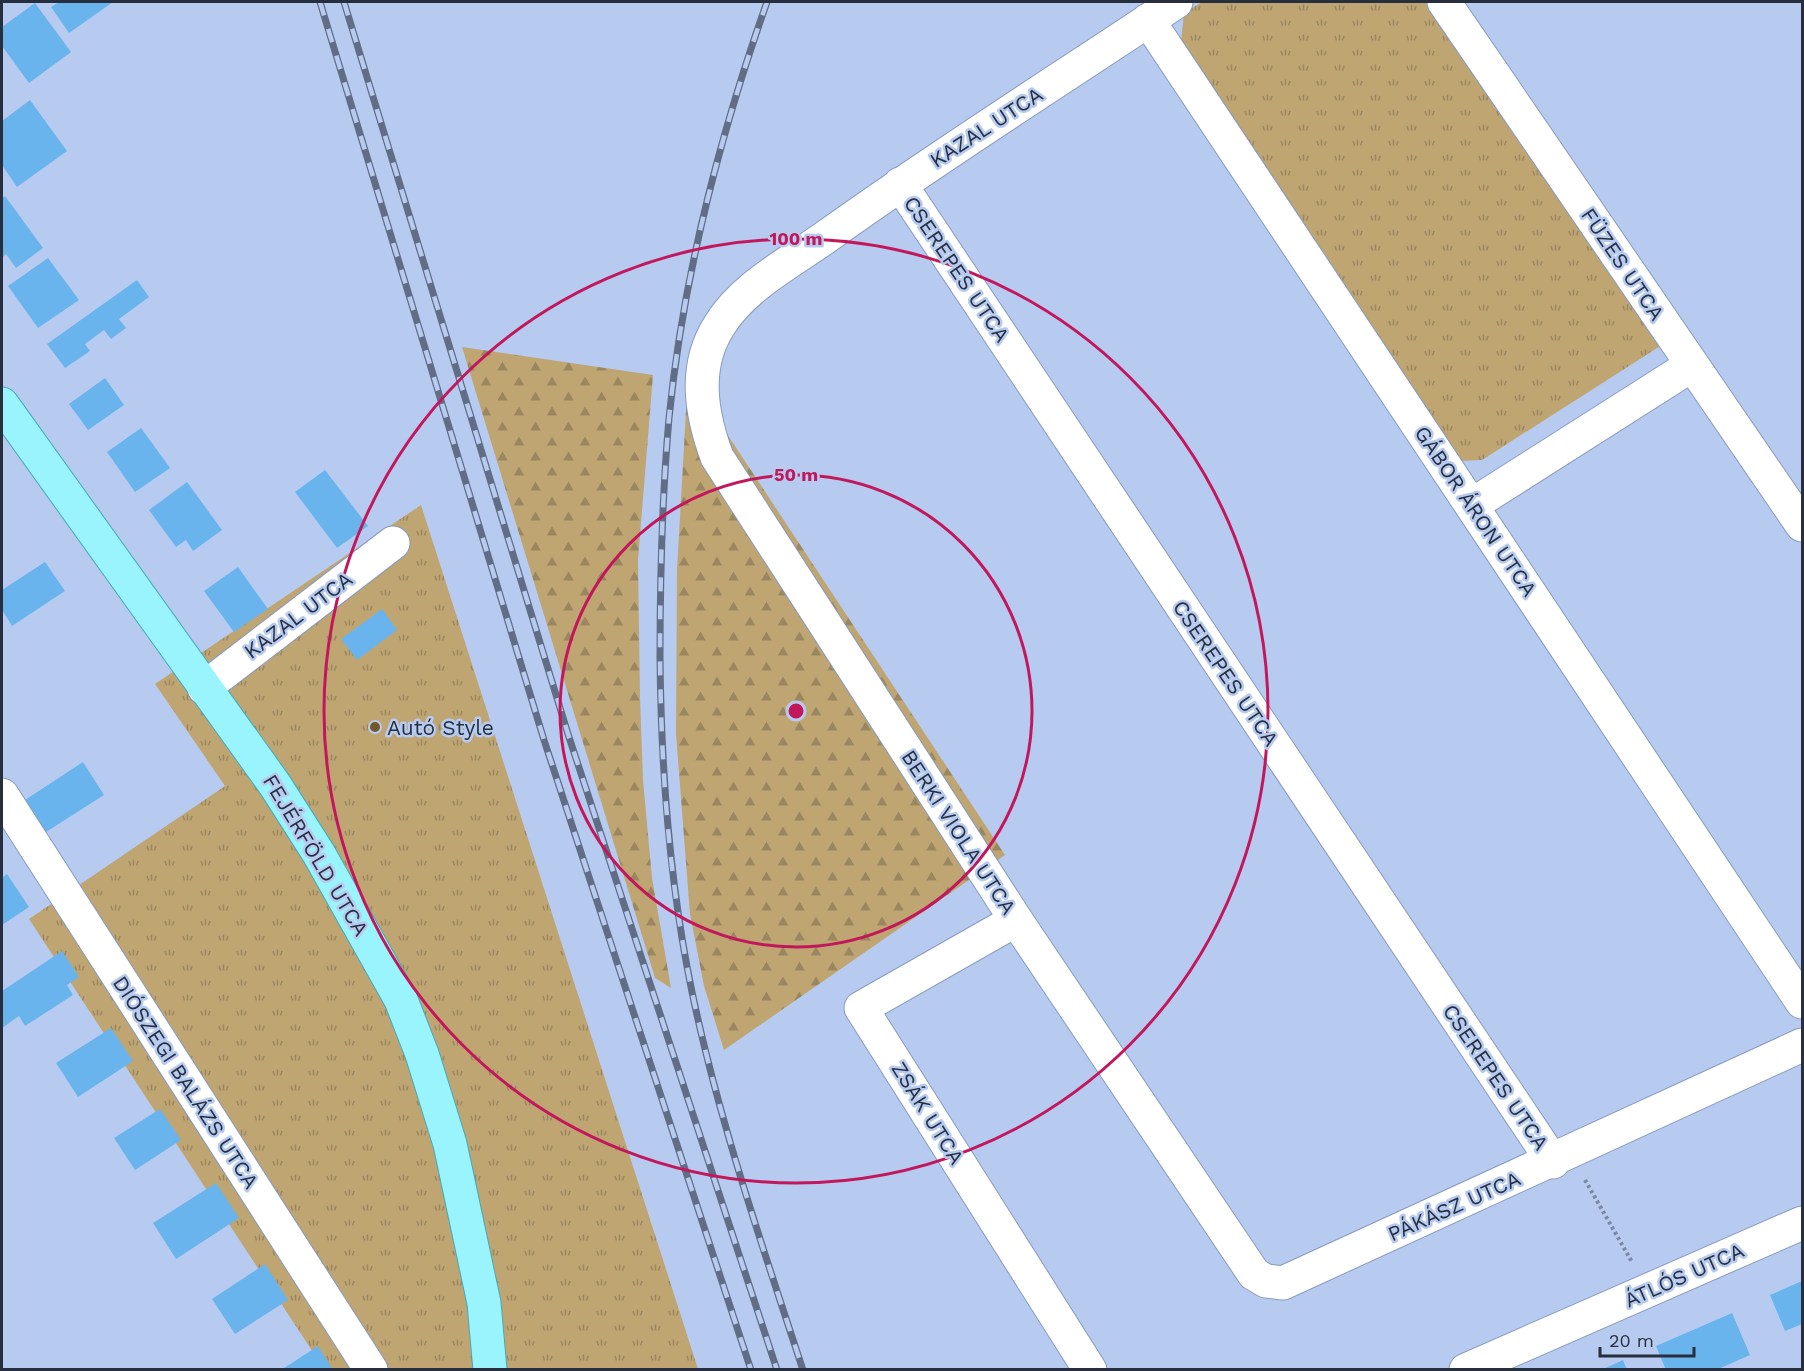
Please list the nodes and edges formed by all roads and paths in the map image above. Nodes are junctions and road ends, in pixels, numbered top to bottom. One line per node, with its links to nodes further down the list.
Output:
1 (1176, 2): 3 (street, KAZAL UTCA)
2 (1444, 2): 6 (street, FÜZES UTCA)
3 (1148, 20): 4 (street, KAZAL UTCA); 8 (street, GÁBOR ÁRON UTCA)
4 (900, 184): 5 (street, KAZAL UTCA); 16 (street, CSEREPES UTCA)
5 (705, 361): 13 (street, BERKI VIOLA UTCA)
6 (1692, 365): 8 (street); 9 (street, FÜZES UTCA)
7 (2, 404): 11 (main road, FEJÉRFÖLD UTCA)
8 (1472, 505): 14 (street, GÁBOR ÁRON UTCA)
9 (1803, 525)
10 (393, 543): 11 (street, KAZAL UTCA)
11 (204, 688): 21 (main road, FEJÉRFÖLD UTCA)
12 (2, 795): 20 (street, DIÓSZEGI BALÁZS UTCA)
13 (1016, 920): 18 (street, BERKI VIOLA UTCA); 22 (street, ZSÁK UTCA)
14 (1803, 1002)
15 (1803, 1045): 16 (street, PÁKÁSZ UTCA)
16 (1560, 1156): 18 (street, PÁKÁSZ UTCA); 19 (path)
17 (1803, 1223): 19 (street, ÁTLÓS UTCA)
18 (1266, 1281)
19 (1649, 1291): 23 (street, ÁTLÓS UTCA)
20 (371, 1370)
21 (490, 1370)
22 (1090, 1370)
23 (1466, 1370)

